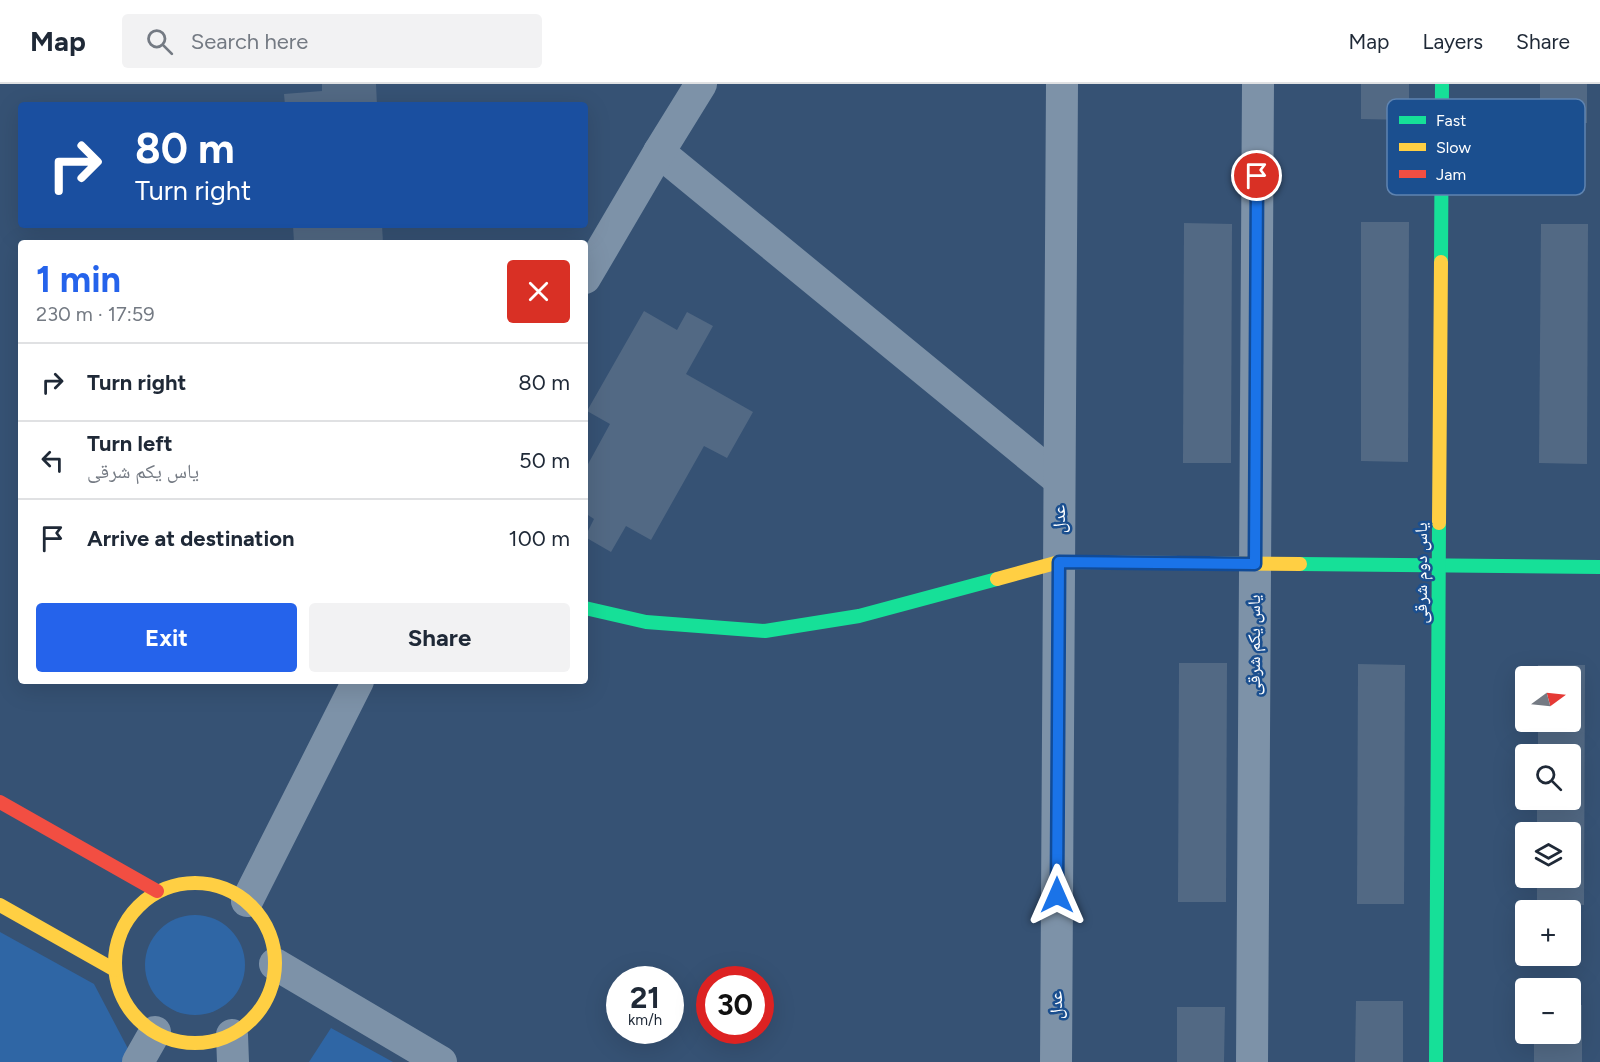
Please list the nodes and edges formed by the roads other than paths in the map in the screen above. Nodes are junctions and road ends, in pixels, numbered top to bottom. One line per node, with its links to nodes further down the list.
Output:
1 (701, 84): 6 (street)
2 (1062, 84): 9 (street, عدل)
3 (1258, 84): 11 (street, یاس یکم شرقی)
4 (1442, 84): 5 (street, یاس دوم شرقی)
5 (1442, 99)
6 (659, 152): 8 (street); 9 (street)
7 (1442, 195): 12 (street, یاس دوم شرقی)
8 (588, 273)
9 (1059, 480): 10 (street, عدل)
10 (1059, 562): 11 (street); 14 (street); 26 (street, عدل)
11 (1255, 564): 12 (street); 27 (street, یاس یکم شرقی)
12 (1440, 566): 13 (street); 28 (street, یاس دوم شرقی)
13 (1600, 567)
14 (588, 609)
15 (356, 684): 18 (street)
16 (0, 802): 17 (street)
17 (157, 891): 18 (street); 21 (street)
18 (247, 901): 20 (street)
19 (0, 905): 21 (street)
20 (275, 964): 23 (street); 25 (street)
21 (115, 970): 22 (street)
22 (154, 1032): 23 (street); 24 (street)
23 (233, 1048)
24 (138, 1062)
25 (441, 1062)
26 (1056, 1062)
27 (1252, 1062)
28 (1436, 1062)

